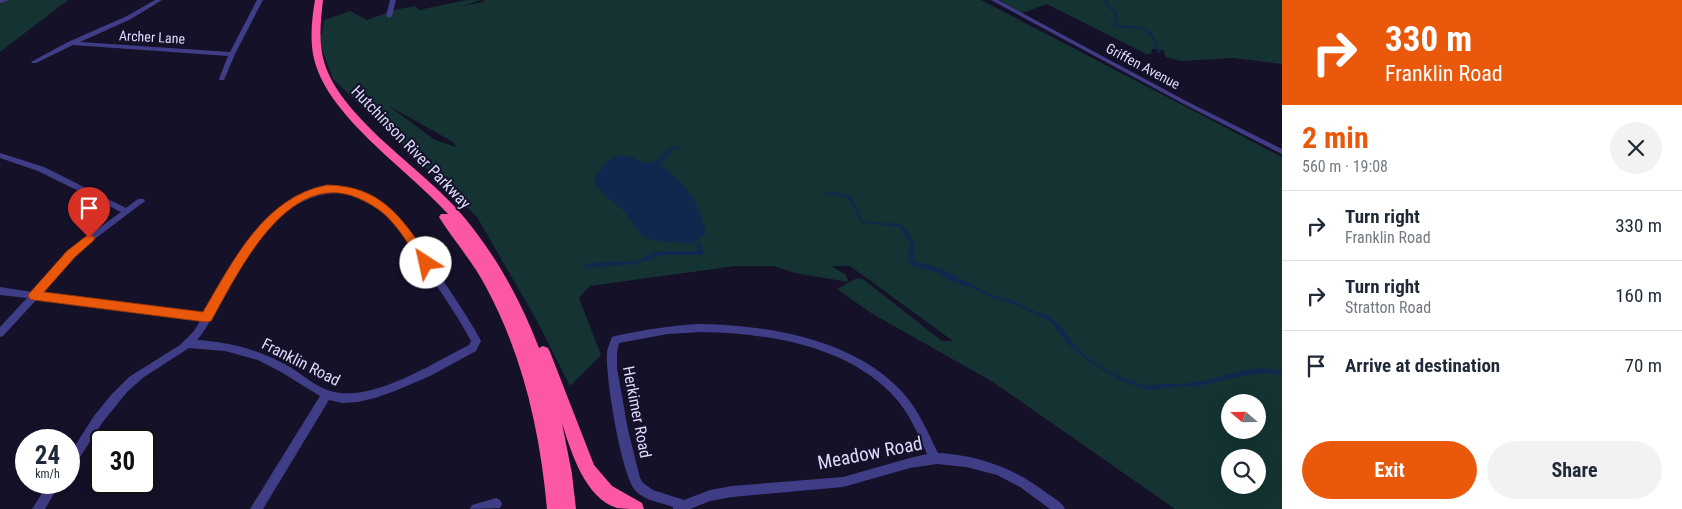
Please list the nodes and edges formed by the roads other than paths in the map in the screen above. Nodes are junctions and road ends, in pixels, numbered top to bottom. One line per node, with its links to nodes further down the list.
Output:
1 (6, 0): 8 (street)
2 (160, 0): 10 (street)
3 (260, 0): 11 (street)
4 (312, 0): 34 (highway, Hutchinson River Parkway)
5 (319, 0): 18 (highway, Hutchinson River Parkway)
6 (393, 0): 9 (street)
7 (994, 0): 14 (street, Griffen Avenue)
8 (0, 1)
9 (389, 16)
10 (70, 43): 11 (street, Archer Lane); 12 (street)
11 (232, 54): 13 (street)
12 (34, 62)
13 (222, 79)
14 (1282, 152)
15 (0, 155): 17 (street)
16 (141, 201): 17 (street)
17 (126, 211): 20 (street)
18 (483, 252): 35 (highway, Hutchinson River Parkway); 36 (highway)
19 (0, 291): 20 (street)
20 (34, 295): 21 (street); 22 (street)
21 (206, 318): 23 (street); 24 (street)
22 (0, 333)
23 (476, 341): 25 (street, Franklin Road)
24 (186, 344): 25 (street, Franklin Road); 26 (street)
25 (326, 395): 32 (street)
26 (80, 448)
27 (935, 459): 30 (street, Meadow Road); 30 (street, Herkimer Road); 37 (street, Meadow Road)
28 (48, 494): 31 (street)
29 (496, 504): 33 (street)
30 (681, 507)
31 (38, 509)
32 (256, 509)
33 (476, 509)
34 (555, 509)
35 (568, 509)
36 (636, 509)
37 (1058, 509)

